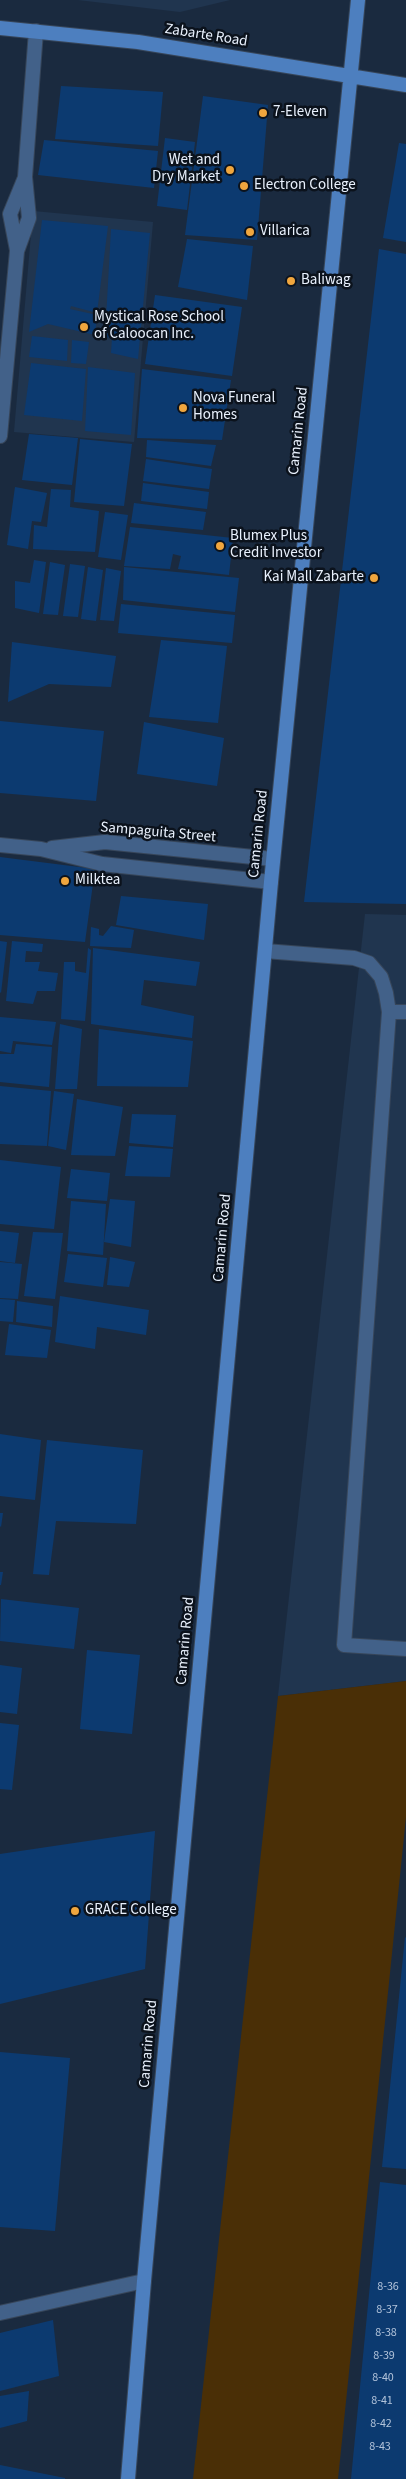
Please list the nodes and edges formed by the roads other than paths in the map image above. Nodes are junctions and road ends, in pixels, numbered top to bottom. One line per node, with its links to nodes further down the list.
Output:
1 (358, 0): 4 (main road, Camarin Road)
2 (0, 28): 3 (main road, Zabarte Road)
3 (36, 31): 4 (main road, Zabarte Road); 6 (street)
4 (350, 76): 5 (main road, Zabarte Road); 10 (main road, Camarin Road)
5 (406, 85)
6 (5, 319): 7 (street)
7 (0, 436)
8 (0, 845): 9 (street, Sampaguita Street)
9 (41, 849): 10 (street, Sampaguita Street); 11 (street, Sampaguita Street)
10 (273, 859): 11 (main road, Camarin Road)
11 (270, 882): 12 (main road, Camarin Road)
12 (266, 951): 13 (street); 16 (main road, Camarin Road)
13 (389, 1012): 14 (street); 15 (street)
14 (406, 1012)
15 (406, 1649)
16 (144, 2281): 17 (street); 18 (main road, Camarin Road)
17 (0, 2313)
18 (128, 2479)

